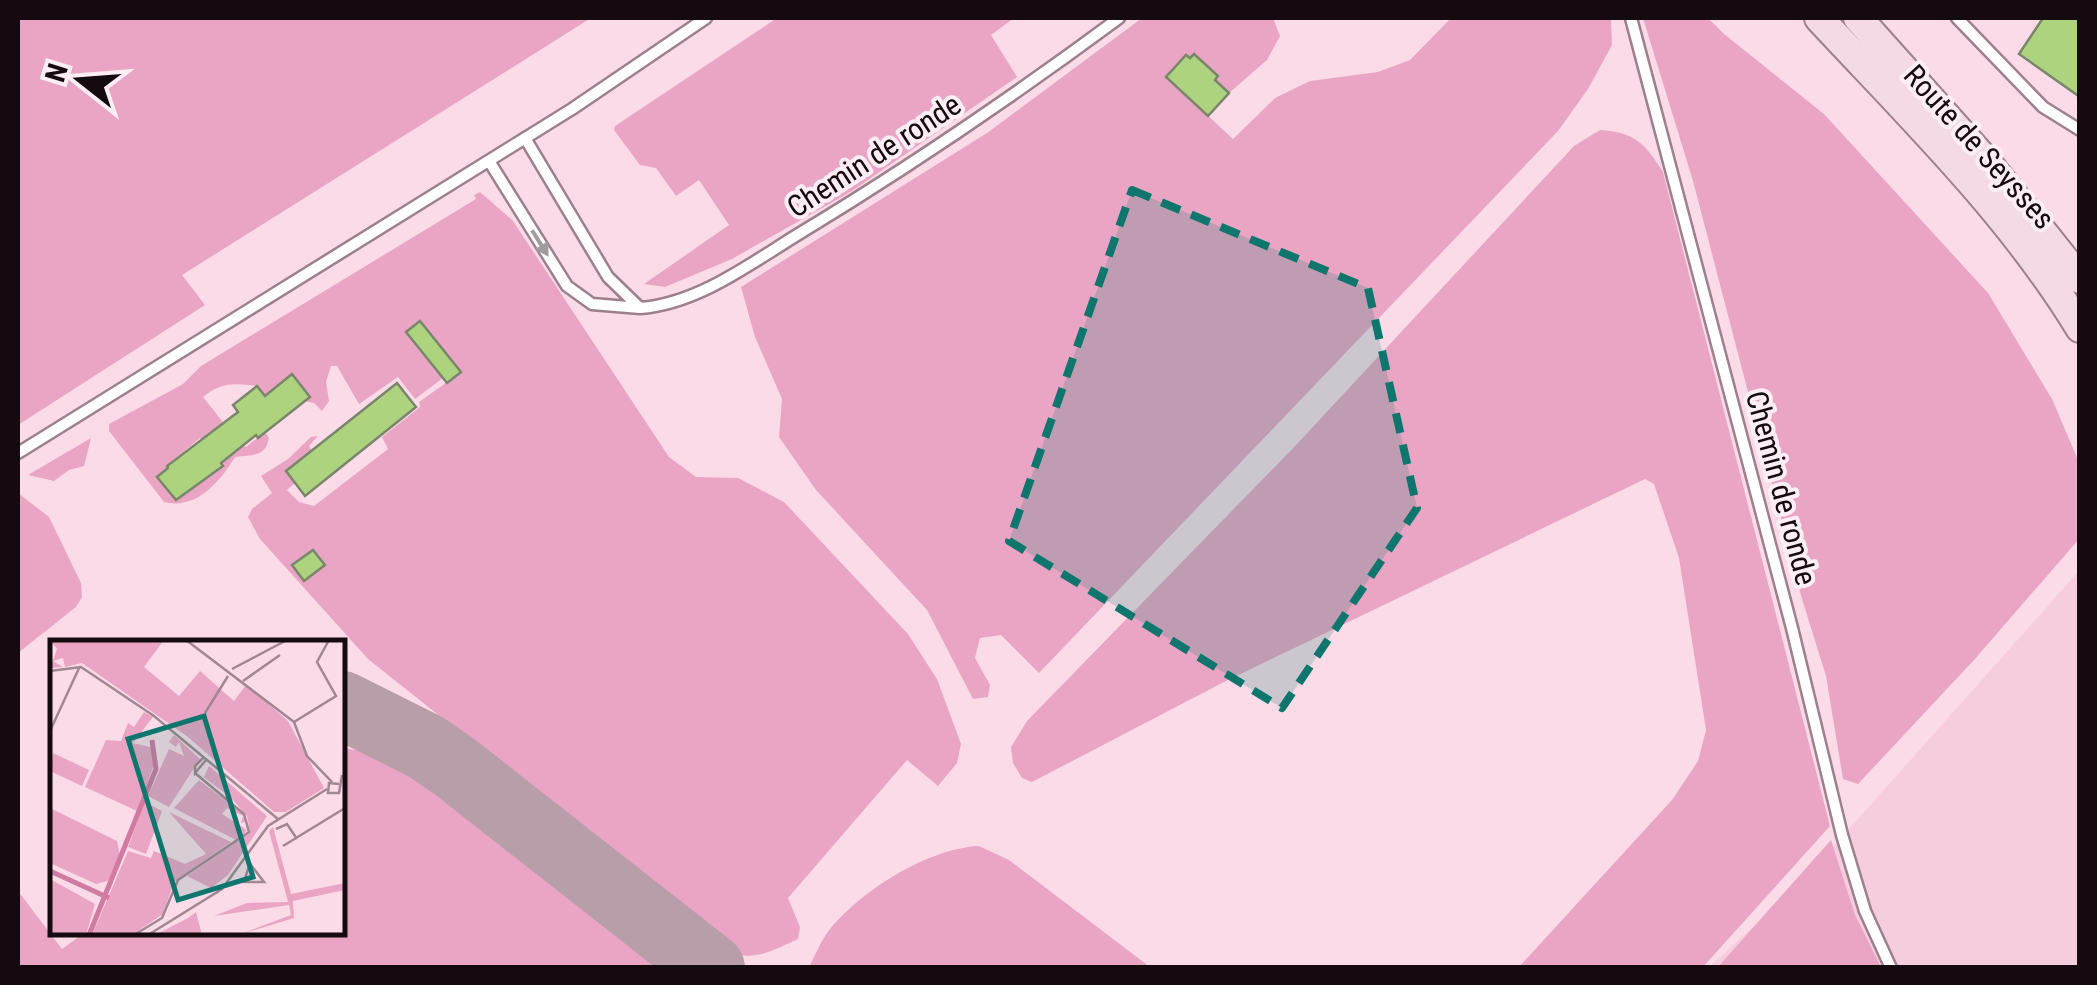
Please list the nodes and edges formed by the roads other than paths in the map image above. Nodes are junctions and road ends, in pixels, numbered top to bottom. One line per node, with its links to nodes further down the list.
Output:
1 (706, 18): 7 (lane)
2 (1119, 18): 11 (lane, Chemin de ronde)
3 (1631, 18): 14 (lane, Chemin de ronde)
4 (1958, 18): 6 (lane)
5 (1835, 19): 9 (main road, Route de Seysses); 10 (lane, Route de Seysses); 12 (main road, Route de Seysses)
6 (2080, 130)
7 (525, 138): 8 (lane); 11 (lane)
8 (489, 160): 11 (lane, one-way to 11); 13 (lane)
9 (2080, 280)
10 (2080, 304)
11 (640, 308)
12 (2080, 328)
13 (18, 453)
14 (1891, 968)

